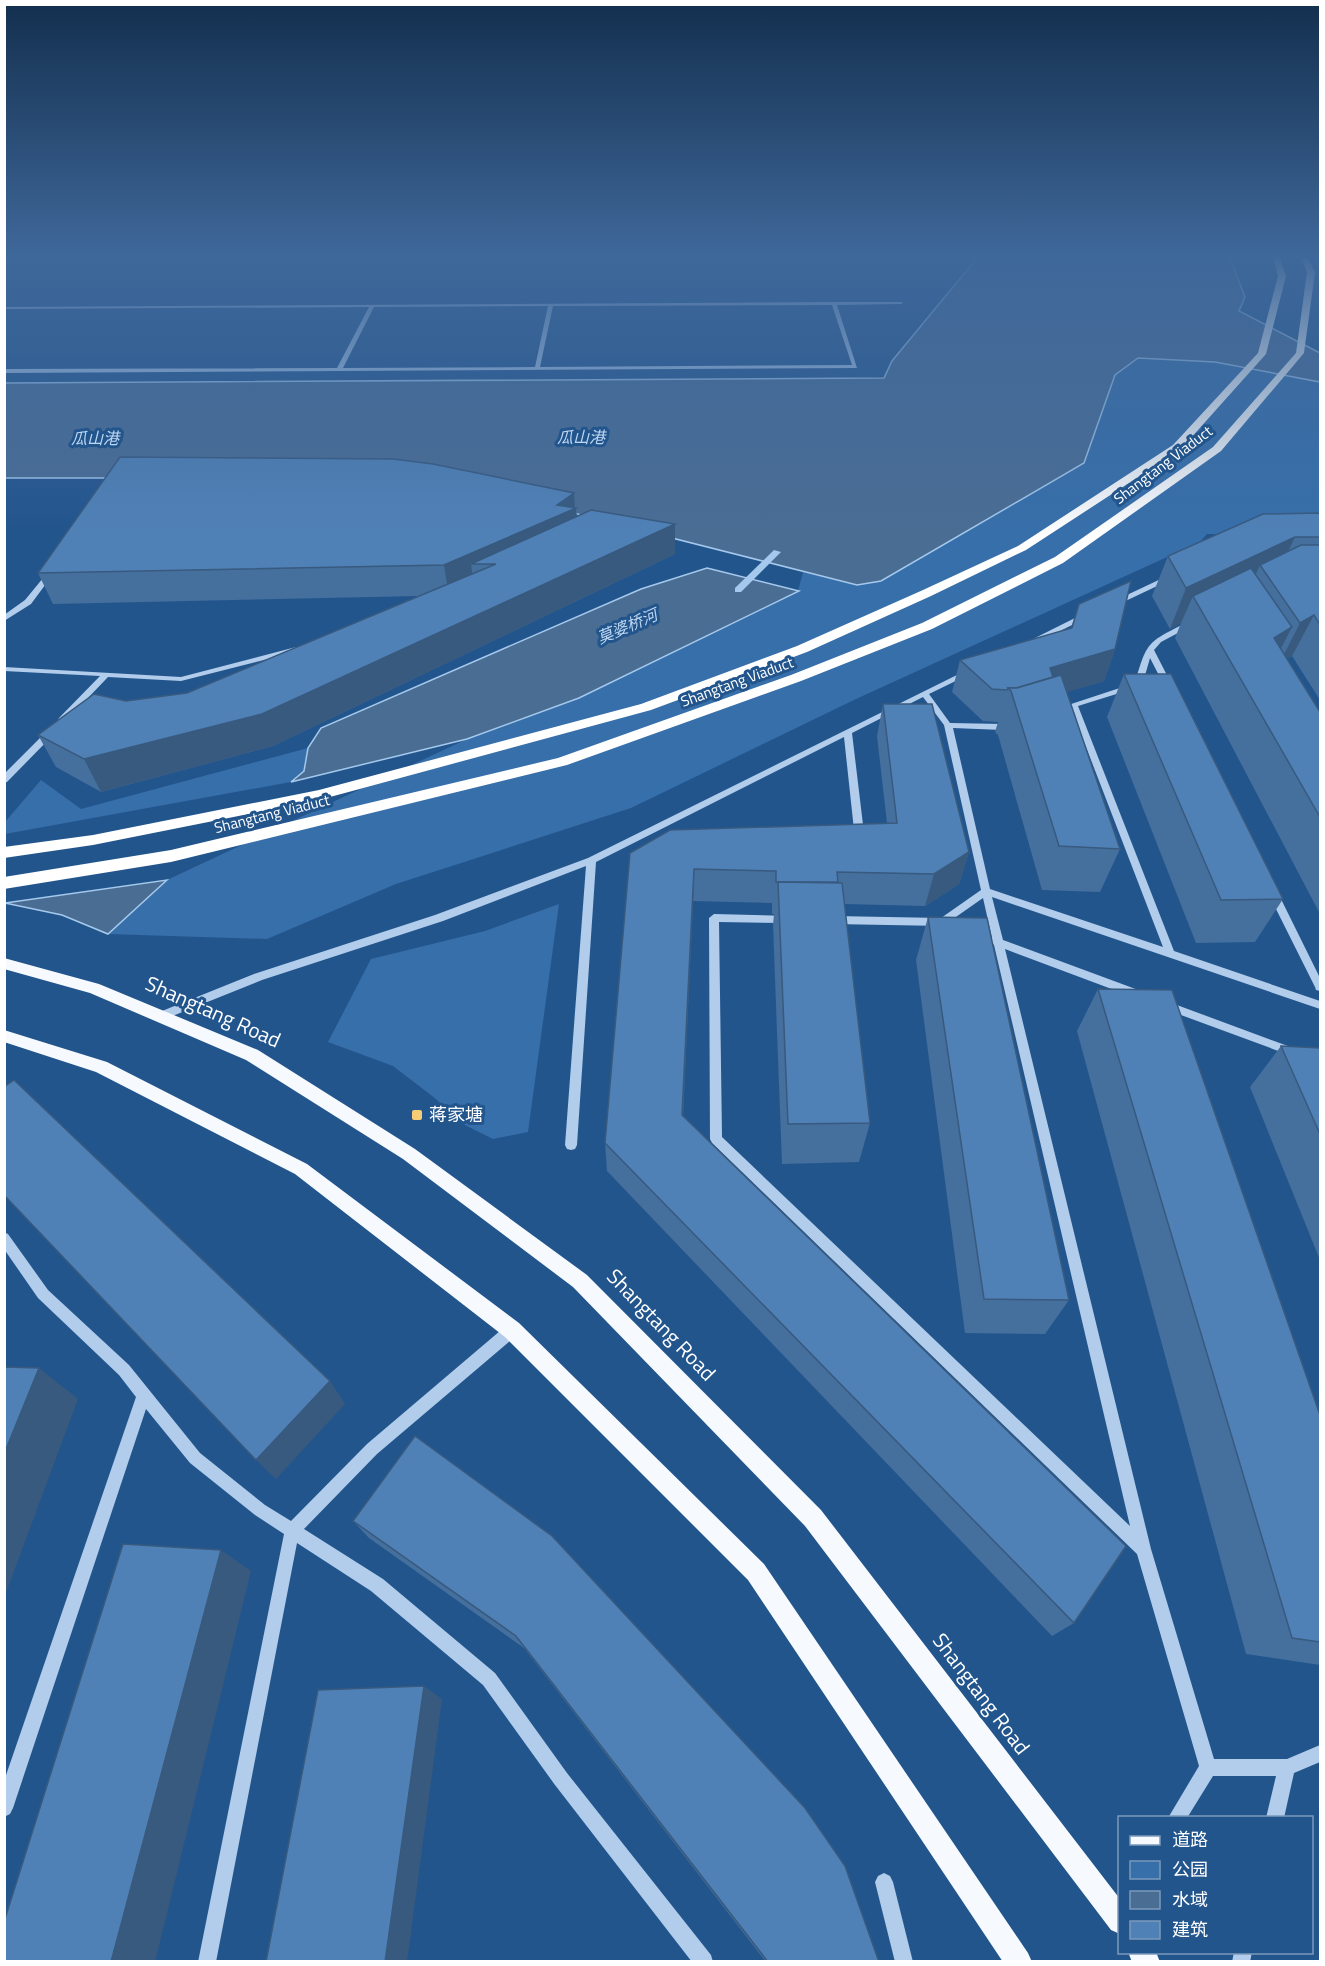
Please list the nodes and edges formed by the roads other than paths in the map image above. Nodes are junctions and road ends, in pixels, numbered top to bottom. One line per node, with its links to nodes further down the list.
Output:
1 (349, 350): 7 (street)
2 (541, 350): 6 (street)
3 (849, 350): 6 (street)
4 (1263, 350): 32 (highway, Shangtang Viaduct)
5 (1300, 350): 35 (highway, Shangtang Viaduct)
6 (537, 368): 7 (street)
7 (339, 370): 8 (street)
8 (4, 371)
9 (57, 564): 13 (street)
10 (1176, 575): 11 (street)
11 (1101, 610)
12 (1090, 615): 15 (street)
13 (4, 619)
14 (1194, 623): 17 (street)
15 (1026, 644)
16 (310, 645): 20 (street)
17 (1149, 648): 21 (street); 23 (street)
18 (4, 669): 20 (street)
19 (975, 669): 22 (street)
20 (106, 674): 28 (street)
21 (1170, 690)
22 (924, 693): 26 (street); 27 (street)
23 (1074, 705): 24 (street); 38 (street)
24 (1054, 711)
25 (1023, 721): 26 (street)
26 (948, 725): 36 (street)
27 (848, 731): 29 (street); 31 (street)
28 (4, 780)
29 (649, 831): 30 (street); 33 (street)
30 (672, 831)
31 (847, 833)
32 (4, 853)
33 (591, 860): 44 (street); 47 (street)
34 (1267, 881): 40 (street)
35 (4, 883)
36 (986, 891): 37 (street); 38 (street); 52 (street)
37 (993, 941): 41 (street); 52 (street)
38 (1170, 953): 42 (street)
39 (4, 963): 44 (main road, Shangtang Road)
40 (1320, 987)
41 (1144, 997)
42 (1320, 1005)
43 (1164, 1007): 46 (street)
44 (161, 1016): 60 (main road, Shangtang Road)
45 (4, 1036): 49 (main road)
46 (1298, 1054)
47 (571, 1145)
48 (4, 1238): 50 (street)
49 (512, 1330): 51 (street); 64 (main road)
50 (144, 1395): 51 (street); 56 (street)
51 (292, 1531): 61 (street); 62 (street)
52 (1143, 1549): 54 (street)
53 (1320, 1754): 55 (street)
54 (1208, 1767): 55 (street); 57 (street)
55 (1287, 1768): 58 (street)
56 (4, 1808)
57 (1178, 1816)
58 (1275, 1816)
59 (884, 1882): 63 (street)
60 (1118, 1917)
61 (207, 1962)
62 (704, 1962)
63 (904, 1962)
64 (1019, 1962)

